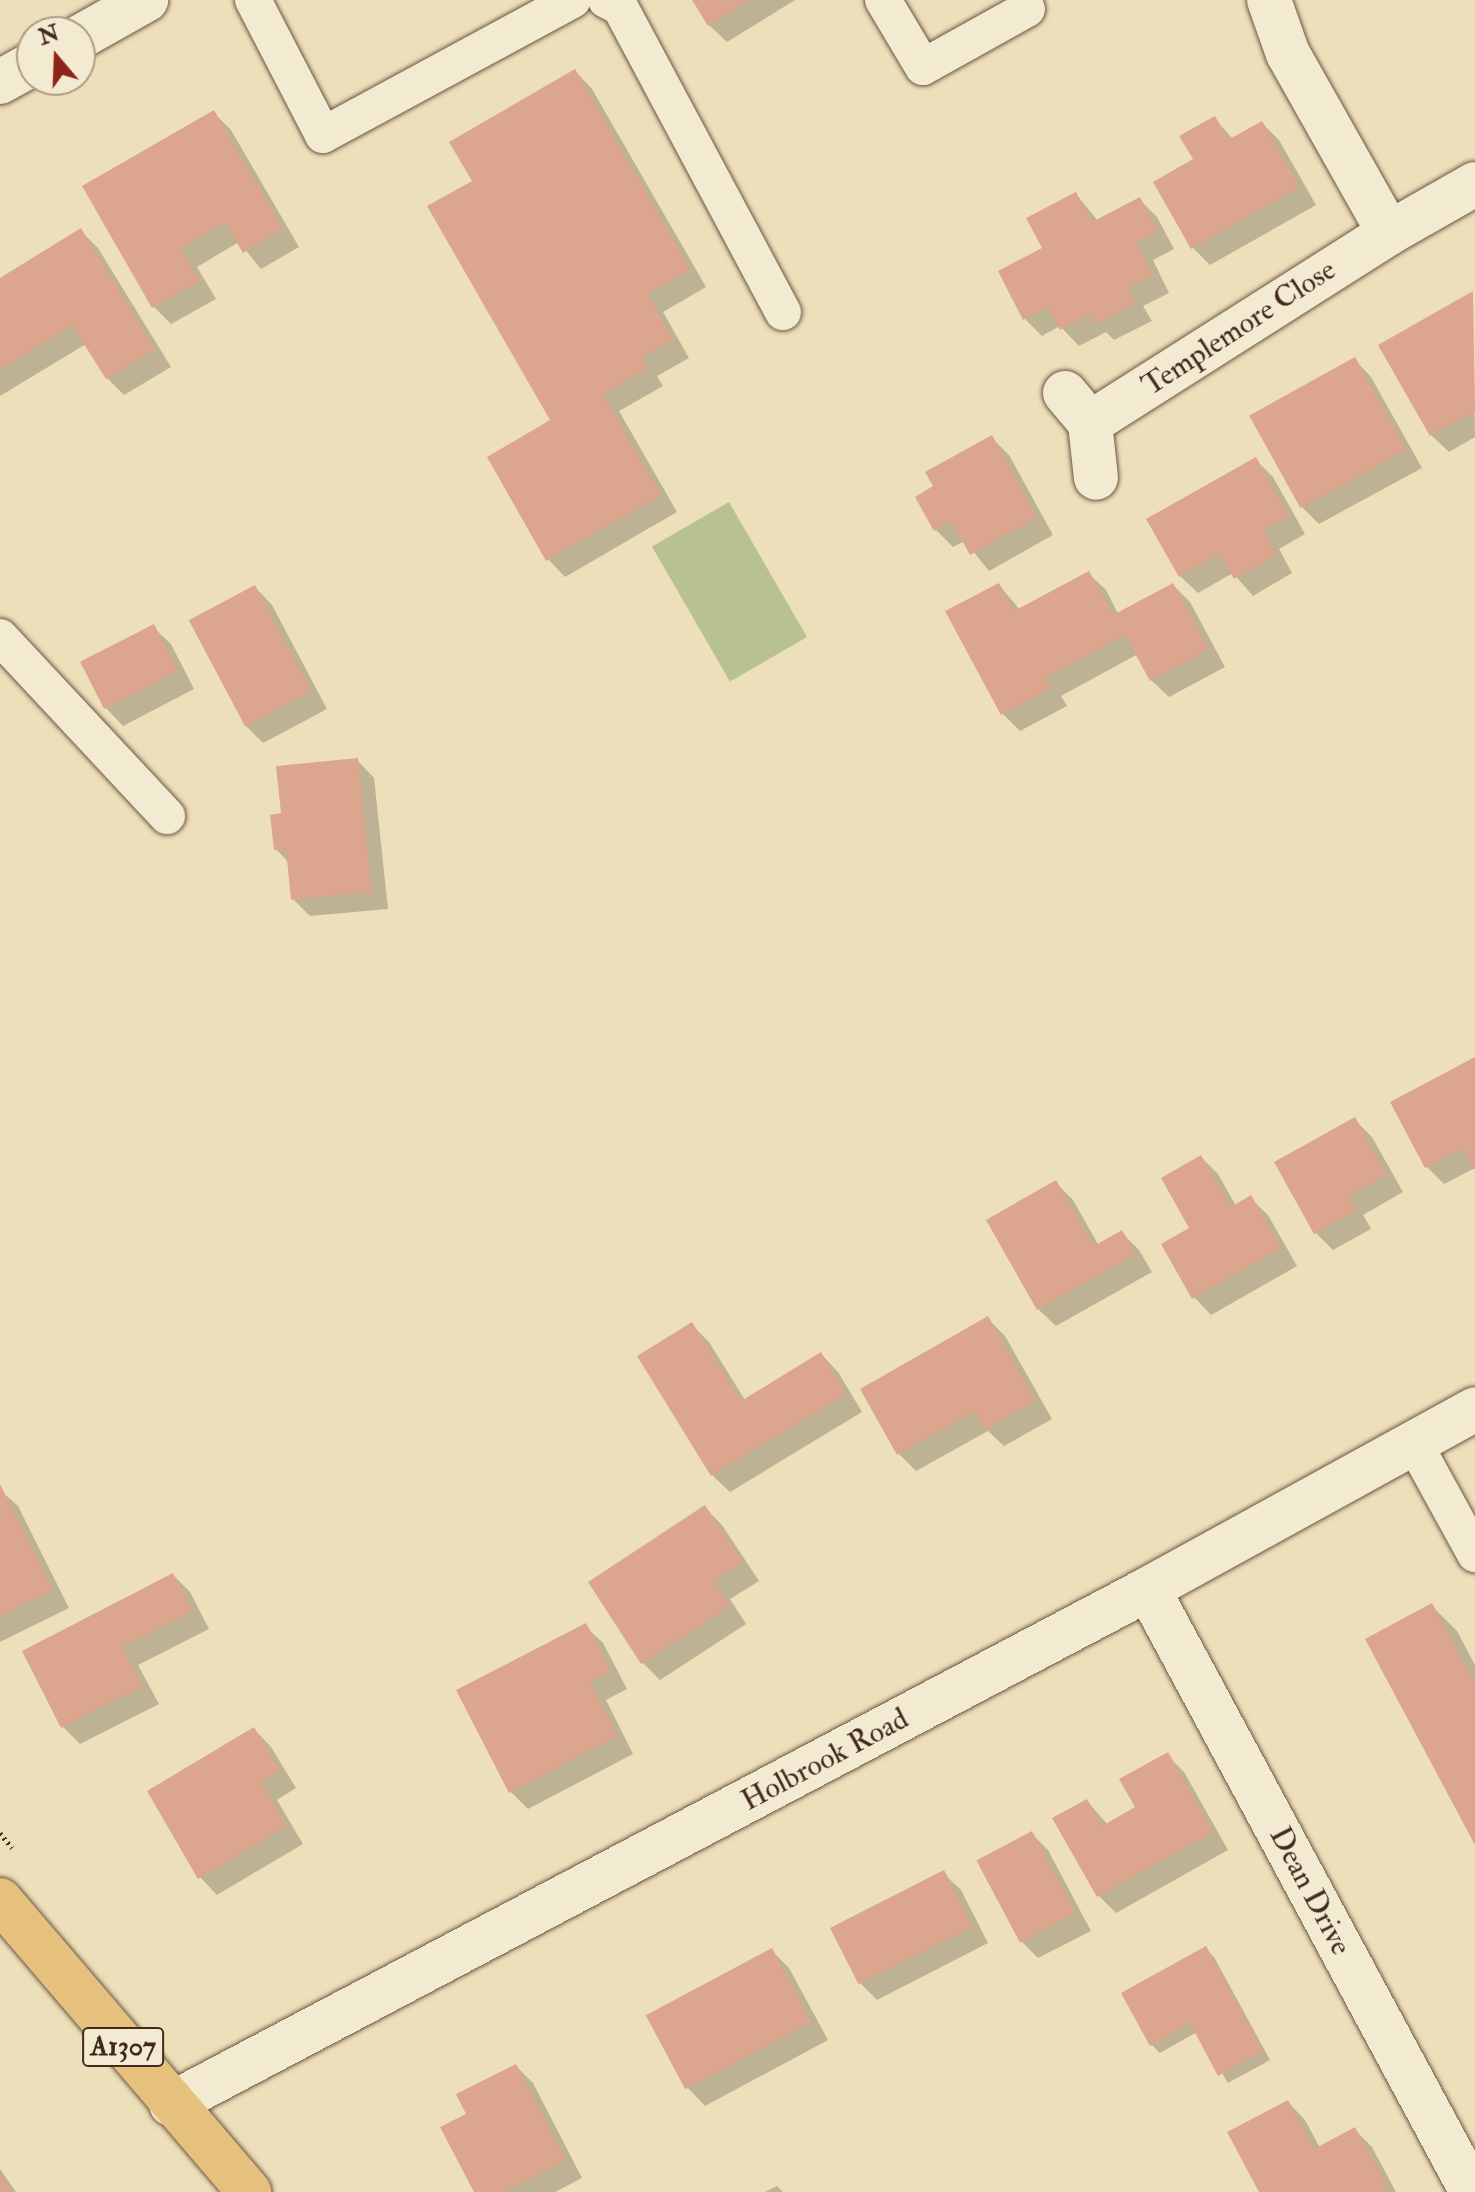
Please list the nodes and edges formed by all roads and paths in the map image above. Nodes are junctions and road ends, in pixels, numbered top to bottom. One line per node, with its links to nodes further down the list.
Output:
1 (146, 0): 8 (street)
2 (253, 0): 3 (lane)
3 (573, 0)
4 (606, 0): 11 (lane)
5 (883, 0): 7 (lane)
6 (1269, 0): 10 (street)
7 (1027, 9)
8 (96, 28)
9 (1475, 184): 10 (street, Templemore Close)
10 (1389, 233): 12 (street, Templemore Close)
11 (783, 312)
12 (1096, 478)
13 (0, 637): 14 (lane)
14 (167, 816)
15 (1475, 1409): 16 (street, Holbrook Road)
16 (1414, 1443): 17 (lane); 18 (street, Holbrook Road)
17 (1475, 1554)
18 (1148, 1589): 20 (street, Holbrook Road); 22 (street, Dean Drive)
19 (0, 1900): 20 (main road, A1307)
20 (171, 2104): 21 (main road, A1307)
21 (249, 2192)
22 (1472, 2192)

